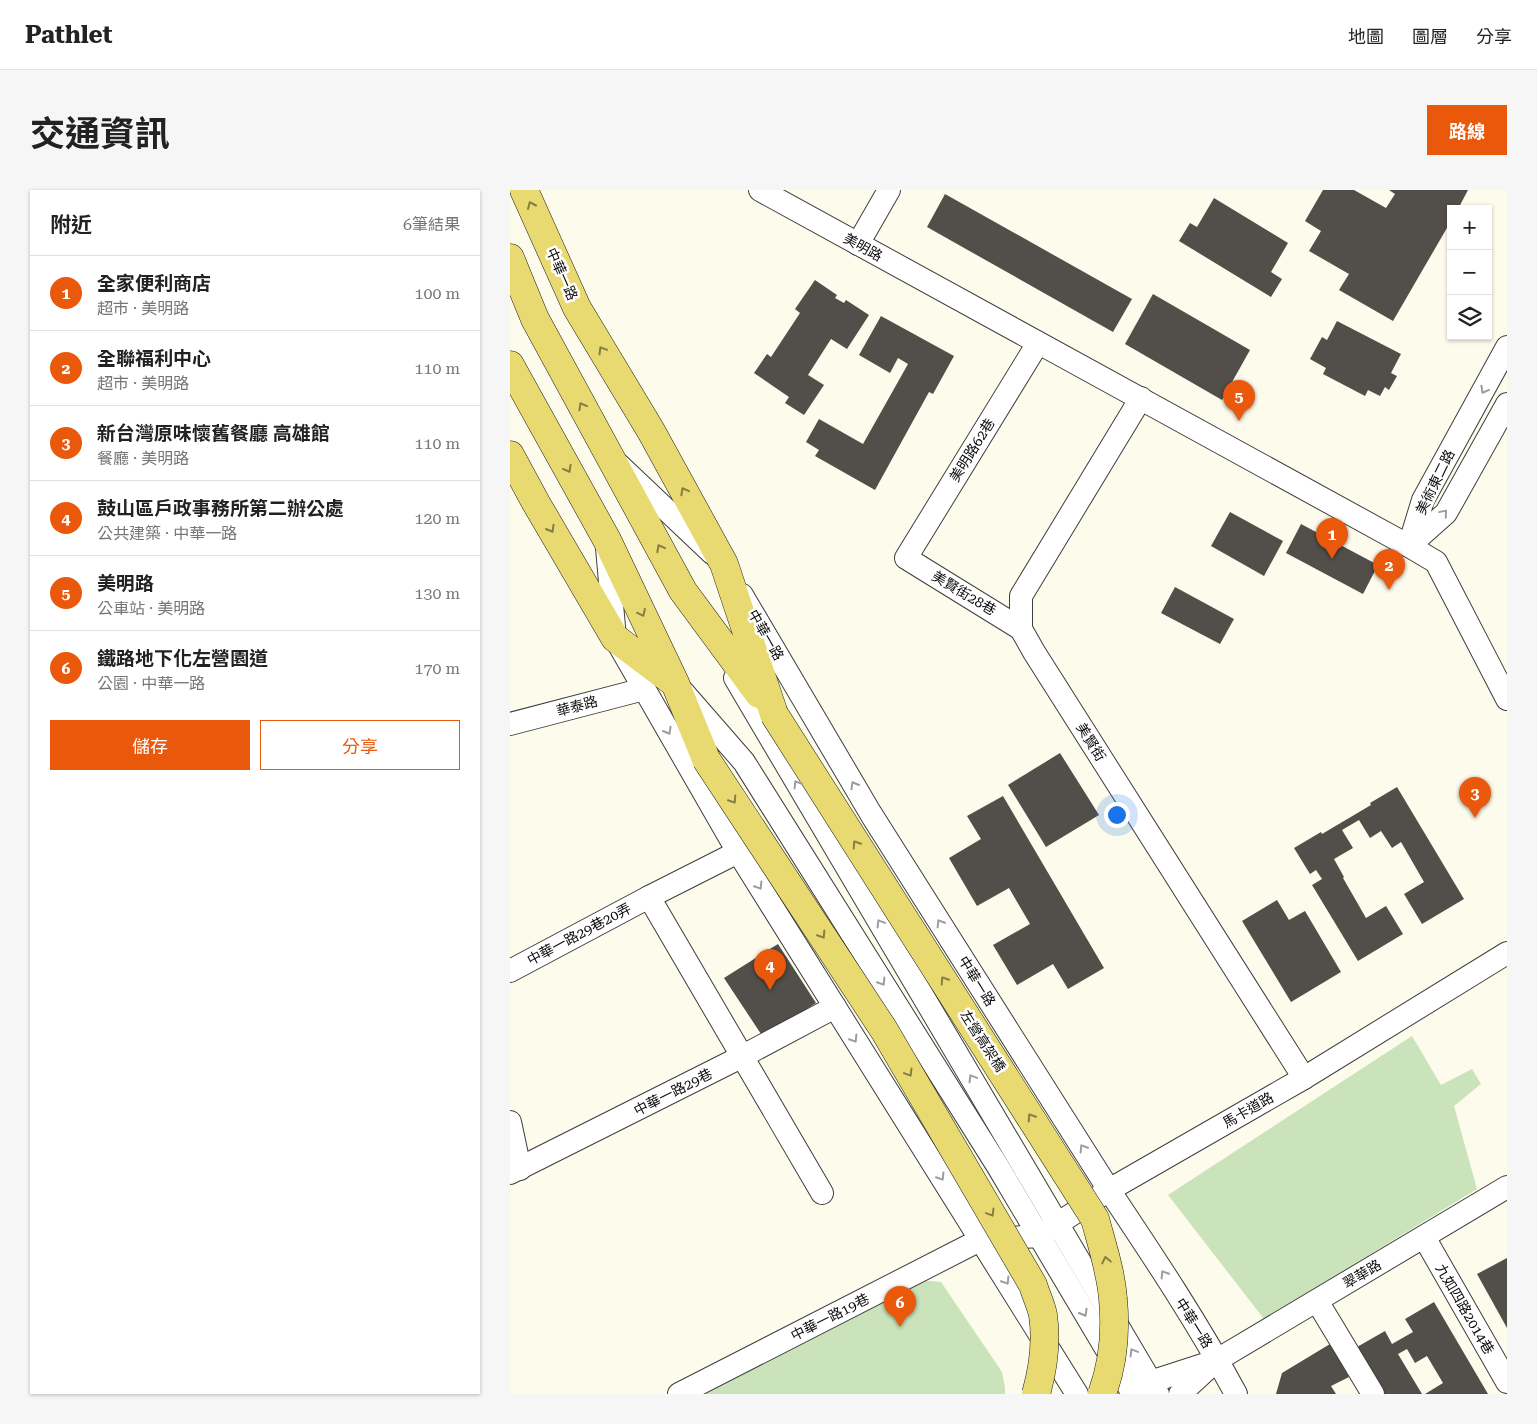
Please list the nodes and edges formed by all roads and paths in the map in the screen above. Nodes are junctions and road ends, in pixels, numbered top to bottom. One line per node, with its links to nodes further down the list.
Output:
1 (524, 190): 16 (main road, 中華一路, one-way to 1)
2 (760, 190): 4 (street, 美明路)
3 (889, 190): 4 (street)
4 (858, 244): 6 (street, 美明路)
5 (510, 258): 12 (main road, 中華一路, one-way to 5)
6 (1038, 343): 9 (street, 美明路); 15 (street, 美明路62巷)
7 (1507, 347): 14 (street, 美術東二路, one-way to 14)
8 (510, 365): 13 (main road, 中華一路, one-way to 13)
9 (1140, 398): 14 (street, 美明路); 18 (street, 美賢街)
10 (1507, 404): 14 (street, 美術東二路, one-way to 10)
11 (510, 455): 19 (main road, 中華一路, one-way to 19)
12 (610, 455): 16 (street, 中華一路); 17 (main road, 中華一路, one-way to 12)
13 (607, 540): 19 (street, 中華一路); 20 (main road, 中華一路, one-way to 20)
14 (1409, 546): 22 (street, 美明路)
15 (906, 558): 18 (street, 美賢街28巷)
16 (724, 564): 23 (main road, 中華一路); 35 (street, 中華一路, one-way to 16)
17 (683, 591): 23 (main road, 中華一路); 37 (street, 中華一路, one-way to 17)
18 (1022, 629): 31 (street, 美賢街)
19 (615, 638): 20 (main road, 中華一路); 21 (street, 中華一路)
20 (676, 683): 37 (street, 中華一路, one-way to 37); 45 (main road, 中華一路, one-way to 45, bridge)
21 (644, 688): 24 (street, 華泰路); 25 (street, 中華一路, one-way to 25)
22 (1507, 699)
23 (774, 714): 47 (main road, 左營高架橋, one-way to 23, bridge)
24 (510, 724)
25 (738, 852): 26 (street, 中華一路29巷20弄); 29 (street, 中華一路, one-way to 29)
26 (649, 897): 28 (street, 中華一路29巷20弄); 30 (street)
27 (1507, 953): 31 (street, 馬卡道路)
28 (510, 971)
29 (835, 1007): 30 (street, 中華一路29巷); 39 (street, 中華一路, one-way to 39)
30 (742, 1057): 33 (street, 中華一路29巷); 36 (street)
31 (1304, 1078): 35 (street, 馬卡道路)
32 (510, 1122): 33 (street)
33 (515, 1171)
34 (1507, 1187): 38 (street, 翠華路)
35 (1109, 1190): 37 (street, 馬卡道路); 41 (street, 中華一路, one-way to 35)
36 (822, 1193)
37 (1048, 1230): 39 (street, 馬卡道路); 43 (street, 中華一路)
38 (1424, 1237): 40 (street, 翠華路); 42 (street, 九如四路2014巷)
39 (980, 1240): 44 (street, 中華一路19巷); 46 (street, 中華一路, one-way to 46)
40 (1317, 1301): 41 (street, 翠華路); 50 (street)
41 (1218, 1360): 43 (street, 翠華路); 48 (street, 翠華路); 49 (street, 中華一路)
42 (1507, 1382)
43 (1137, 1391)
44 (679, 1394)
45 (1036, 1394)
46 (1077, 1394)
47 (1102, 1394)
48 (1180, 1394)
49 (1236, 1394)
50 (1372, 1394)

